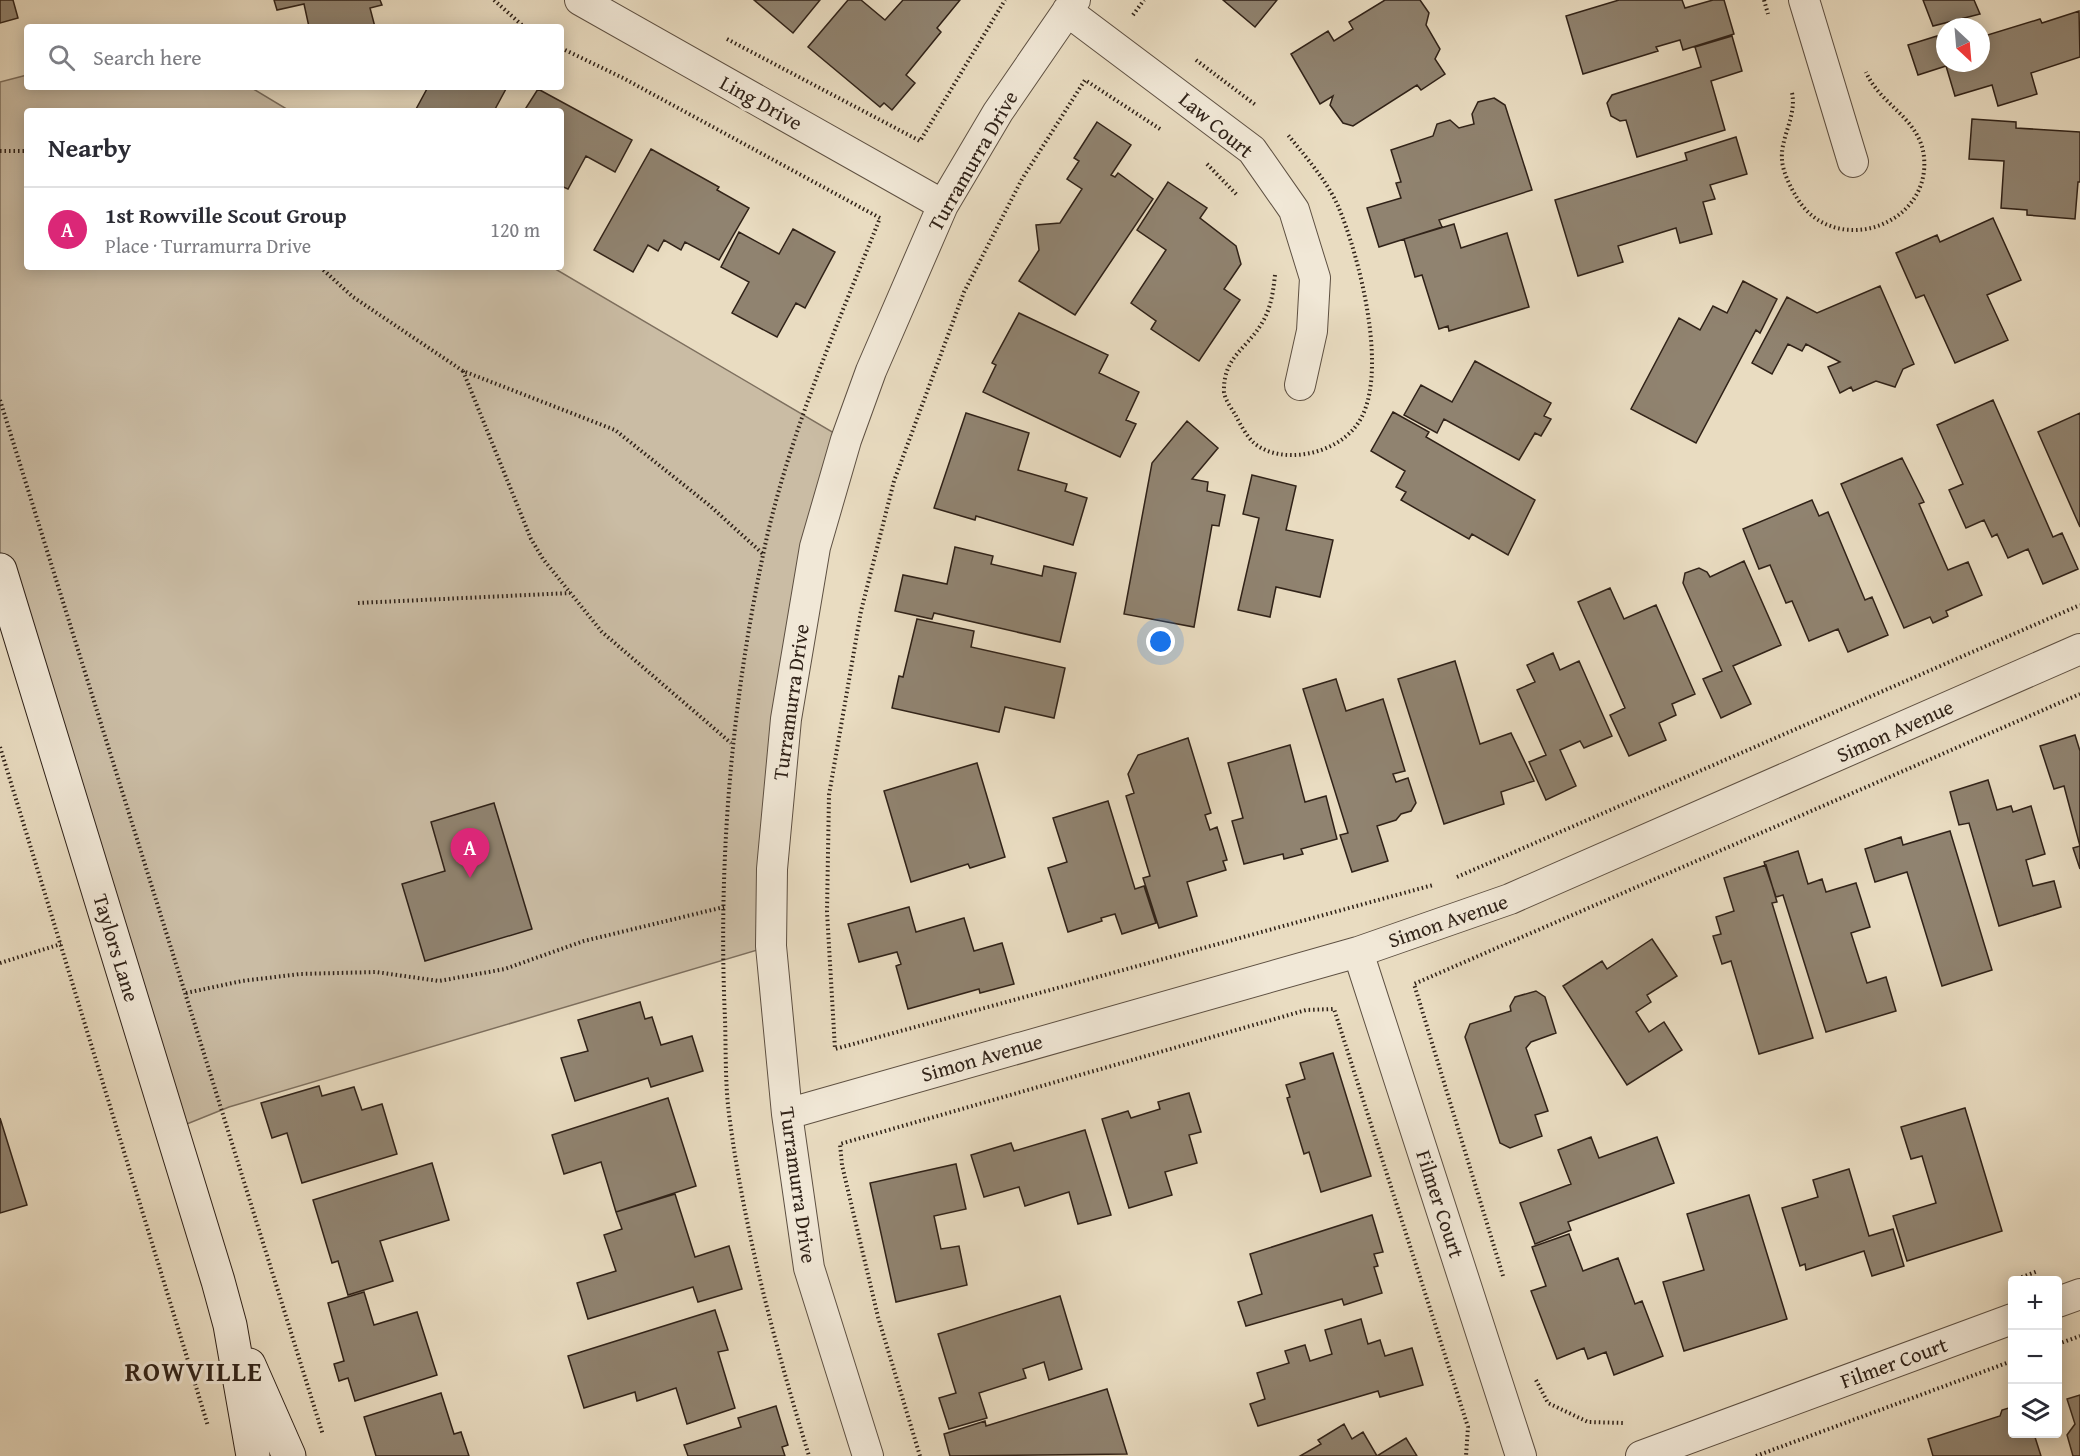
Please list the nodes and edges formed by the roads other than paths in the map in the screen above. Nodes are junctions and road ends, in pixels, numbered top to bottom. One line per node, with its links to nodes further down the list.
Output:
1 (580, 0): 5 (street, Ling Drive)
2 (1804, 0): 4 (street)
3 (1071, 6): 5 (street, Turramurra Drive); 6 (street, Law Court)
4 (1853, 162)
5 (943, 205): 10 (street, Turramurra Drive)
6 (1300, 385)
7 (0, 570): 14 (main road, Taylors Lane)
8 (2080, 649): 9 (street, Simon Avenue)
9 (1358, 952): 10 (street, Simon Avenue); 18 (street, Filmer Court)
10 (787, 1114): 17 (street, Turramurra Drive)
11 (2080, 1294): 12 (street)
12 (2062, 1301)
13 (2008, 1321): 19 (street, Filmer Court)
14 (230, 1325): 15 (main road, Taylors Lane); 16 (main road, Taylors Lane)
15 (253, 1456)
16 (289, 1456)
17 (868, 1456)
18 (1521, 1456)
19 (1641, 1456)

